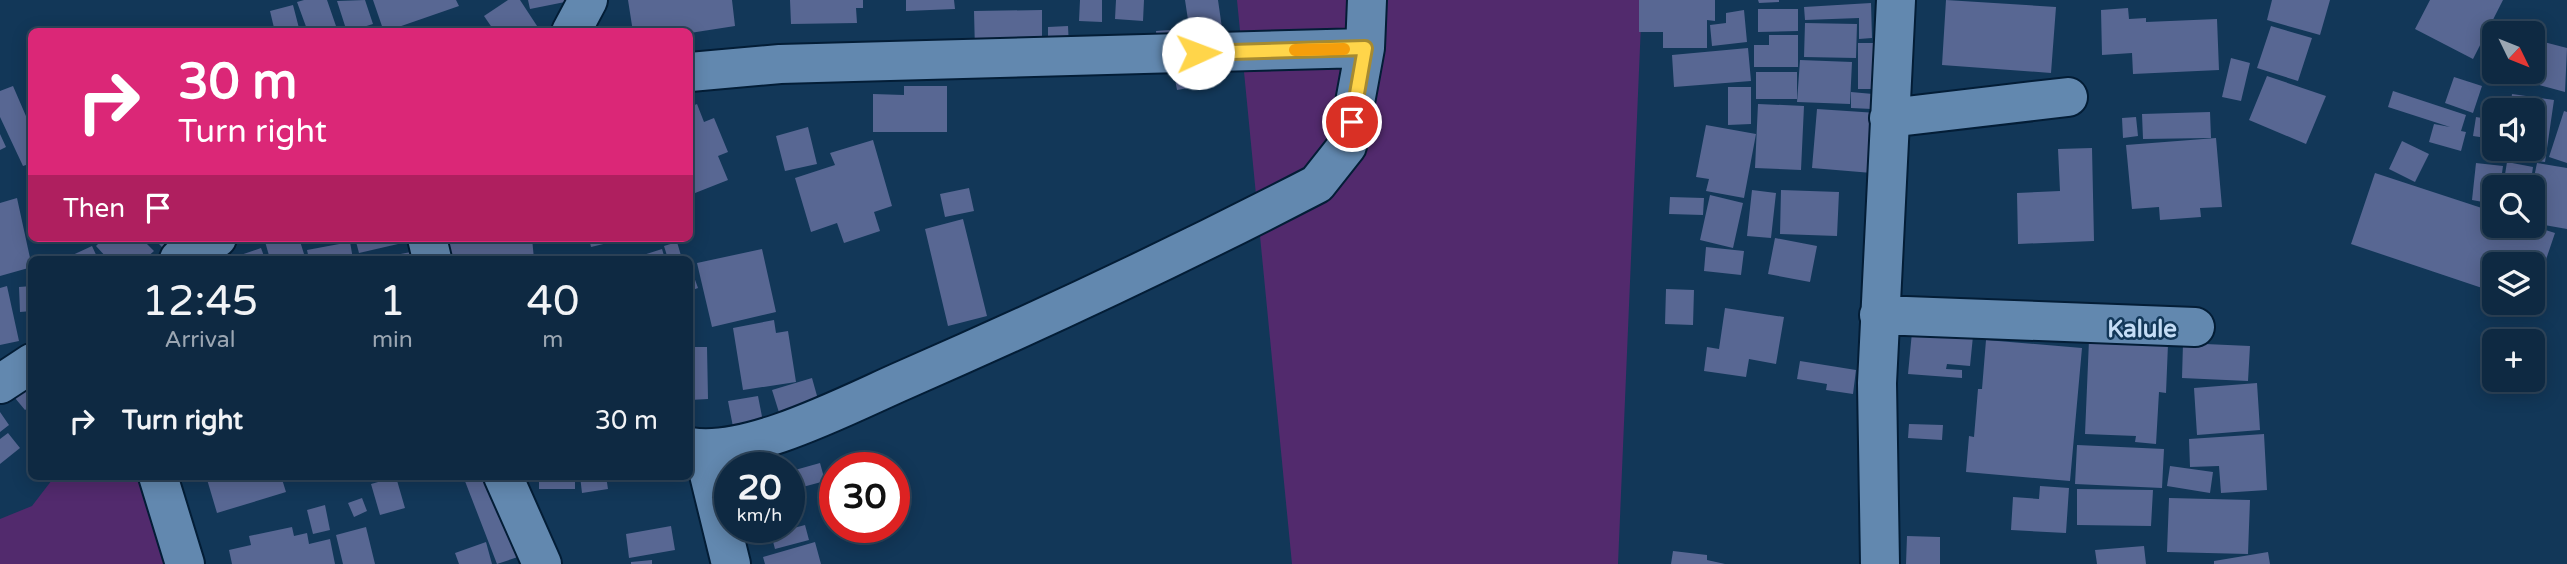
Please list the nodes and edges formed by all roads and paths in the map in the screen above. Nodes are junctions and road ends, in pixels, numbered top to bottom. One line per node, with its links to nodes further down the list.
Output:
1 (588, 0): 4 (street)
2 (1367, 0): 5 (street)
3 (1896, 0): 8 (street)
4 (573, 28)
5 (1365, 48): 6 (street); 15 (street)
6 (693, 72)
7 (2068, 97): 8 (street)
8 (1889, 118): 11 (street)
9 (210, 242): 10 (street)
10 (184, 256)
11 (1879, 315): 12 (street); 21 (street)
12 (2195, 327)
13 (28, 366): 14 (street)
14 (0, 384)
15 (696, 448): 20 (street)
16 (159, 480): 18 (street)
17 (505, 480): 19 (street)
18 (185, 564)
19 (542, 564)
20 (731, 564)
21 (1880, 564)

